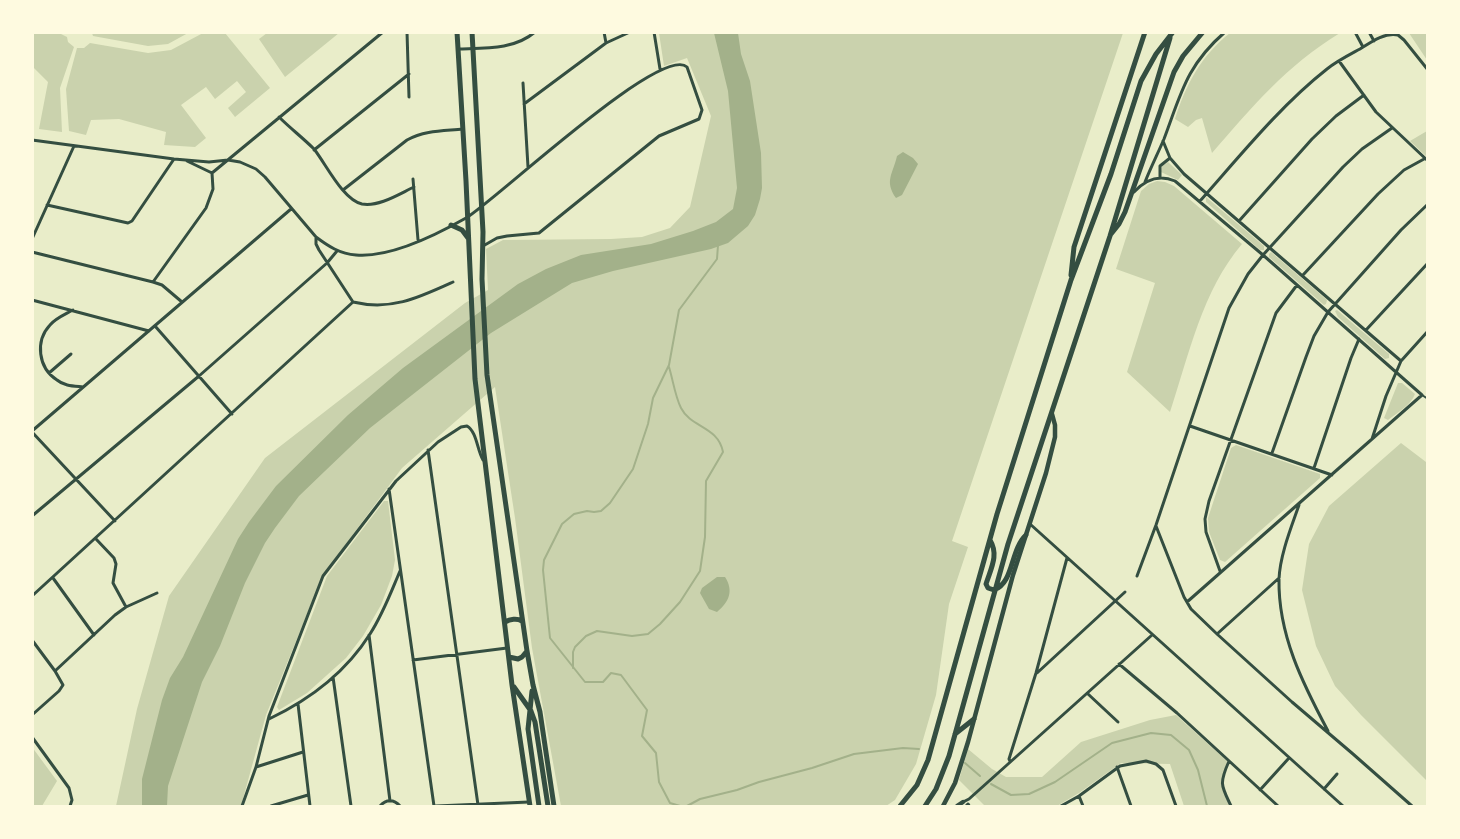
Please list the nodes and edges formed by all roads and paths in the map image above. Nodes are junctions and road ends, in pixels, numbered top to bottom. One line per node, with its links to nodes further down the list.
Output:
1 (383, 32): 28 (street)
2 (407, 32): 23 (street)
3 (457, 32): 19 (main road)
4 (472, 32): 18 (main road)
5 (536, 32): 18 (street)
6 (604, 32): 16 (street)
7 (630, 32): 16 (street)
8 (654, 32): 21 (street)
9 (1145, 32): 70 (main road)
10 (1172, 32): 57 (main road); 70 (main road)
11 (1203, 32): 48 (main road)
12 (1225, 32): 32 (street)
13 (1355, 32): 17 (street)
14 (1369, 32): 15 (street)
15 (1374, 41): 17 (street); 22 (street)
16 (606, 43): 27 (street)
17 (1363, 47): 20 (street)
18 (473, 48): 19 (street); 52 (main road)
19 (458, 49): 30 (main road)
20 (1339, 61): 25 (street); 47 (street)
21 (660, 70): 40 (street); 62 (street)
22 (1428, 70)
23 (409, 74): 26 (street); 34 (street)
24 (522, 83): 27 (street)
25 (1364, 95): 29 (street); 55 (street)
26 (409, 97)
27 (524, 104): 40 (street)
28 (279, 117): 34 (street); 38 (street)
29 (1392, 128): 39 (street); 63 (street)
30 (463, 129): 46 (street); 54 (main road)
31 (32, 140): 33 (street)
32 (1163, 141): 35 (street); 44 (street)
33 (74, 146): 36 (street); 51 (street)
34 (314, 150): 46 (street)
35 (1170, 158): 42 (street); 47 (street)
36 (174, 159): 37 (street); 51 (street)
37 (185, 160): 38 (street); 41 (street)
38 (228, 160): 41 (street); 53 (street)
39 (1426, 160): 69 (street)
40 (528, 167): 52 (street)
41 (212, 173): 71 (street)
42 (1160, 178): 44 (street); 49 (street)
43 (414, 179): 45 (street)
44 (1145, 182): 48 (street)
45 (414, 187): 46 (street); 61 (street)
46 (344, 190)
47 (1206, 194): 49 (street); 55 (street)
48 (1130, 196): 57 (main road)
49 (1200, 201): 66 (street)
50 (1428, 204): 77 (street)
51 (47, 205): 60 (street)
52 (481, 206): 54 (street); 62 (main road)
53 (291, 209): 58 (street); 75 (street)
54 (467, 217): 56 (street); 59 (main road)
55 (1239, 220): 63 (street)
56 (451, 225): 59 (main road); 61 (street)
57 (1110, 236): 94 (main road)
58 (316, 237): 64 (street); 67 (street)
59 (468, 238): 101 (main road)
60 (32, 239)
61 (418, 241): 64 (street)
62 (483, 247): 127 (main road)
63 (1270, 247): 66 (street); 69 (street)
64 (337, 251): 67 (street)
65 (32, 252): 71 (street)
66 (1263, 255): 73 (street); 95 (street)
67 (327, 263): 76 (street); 89 (street)
68 (1428, 263): 81 (street)
69 (1303, 275): 77 (street)
70 (1071, 280): 113 (main road)
71 (153, 282): 75 (street)
72 (453, 282): 76 (street)
73 (1297, 285): 79 (street); 97 (street)
74 (32, 300): 78 (street)
75 (182, 302): 80 (street)
76 (353, 302): 93 (street)
77 (1334, 303): 79 (street); 81 (street)
78 (73, 310): 83 (street); 88 (street)
79 (1328, 312): 84 (street); 100 (street)
80 (155, 326): 83 (street); 89 (street)
81 (1366, 330): 86 (street)
82 (1428, 330): 86 (street)
83 (149, 331): 90 (street)
84 (1359, 339): 87 (street); 102 (street)
85 (71, 354): 88 (street)
86 (1401, 361): 87 (street)
87 (1396, 372): 91 (street); 98 (street)
88 (49, 373): 90 (street)
89 (199, 376): 93 (street); 104 (street)
90 (84, 387): 96 (street)
91 (1422, 394): 92 (lane); 98 (street)
92 (1428, 399)
93 (232, 414): 108 (street)
94 (1052, 414): 109 (street); 120 (main road)
95 (1190, 426): 97 (street); 110 (street)
96 (32, 431): 104 (street)
97 (1232, 440): 100 (street); 116 (street)
98 (1371, 440): 103 (street)
99 (428, 450): 101 (street); 105 (street); 136 (street)
100 (1272, 453): 102 (street)
101 (485, 464): 128 (main road)
102 (1314, 468): 103 (street)
103 (1332, 474): 106 (street)
104 (76, 479): 107 (street); 108 (street)
105 (389, 489): 115 (street); 150 (street)
106 (1300, 504): 116 (street); 119 (street)
107 (32, 516)
108 (115, 521): 112 (street)
109 (1029, 524): 111 (street); 114 (street)
110 (1156, 525): 117 (street); 125 (street)
111 (1026, 535): 120 (main road); 149 (street)
112 (96, 539): 118 (street); 126 (street)
113 (990, 540): 120 (main road); 182 (main road)
114 (1067, 558): 124 (street); 141 (street)
115 (401, 569): 131 (street); 138 (street)
116 (1220, 571): 125 (street)
117 (1137, 576)
118 (53, 578): 123 (street); 130 (street)
119 (1279, 578): 129 (street); 153 (street)
120 (994, 590): 152 (main road)
121 (1125, 592): 124 (street)
122 (157, 593): 126 (street)
123 (32, 596)
124 (1116, 601): 132 (street); 141 (street)
125 (1187, 602): 129 (street)
126 (126, 608): 130 (street)
127 (522, 621): 128 (main road); 135 (main road)
128 (505, 622): 134 (main road)
129 (1217, 634): 153 (street)
130 (94, 635): 140 (street)
131 (369, 635): 142 (street); 166 (street)
132 (1152, 635): 139 (street); 156 (street)
133 (32, 640): 140 (street)
134 (508, 648): 136 (street); 137 (main road)
135 (527, 651): 137 (main road); 144 (main road)
136 (457, 654): 138 (street); 170 (street)
137 (509, 657): 143 (main road)
138 (414, 660): 178 (street)
139 (1119, 664): 145 (street); 157 (street)
140 (55, 671): 148 (street)
141 (1036, 673): 158 (street)
142 (333, 677): 146 (street); 175 (street)
143 (512, 685): 147 (main road); 168 (main road)
144 (533, 685): 147 (main road); 181 (main road)
145 (1088, 694): 151 (street); 158 (street)
146 (298, 704): 150 (street); 155 (street)
147 (531, 711): 179 (main road); 180 (main road)
148 (32, 716)
149 (974, 718): 152 (main road); 184 (street)
150 (268, 720): 159 (street)
151 (1118, 722)
152 (955, 734): 183 (main road)
153 (1330, 734): 193 (street)
154 (32, 736): 171 (street)
155 (303, 752): 159 (street); 164 (street)
156 (1289, 758): 162 (street); 163 (street)
157 (1229, 761): 163 (street); 190 (street)
158 (1010, 762): 169 (street)
159 (256, 767): 172 (street)
160 (1117, 767): 165 (street); 188 (street); 189 (street)
161 (1337, 774): 162 (street)
162 (1324, 789): 192 (street)
163 (1260, 790): 191 (street)
164 (308, 795): 173 (street); 174 (street)
165 (1079, 796): 186 (street); 187 (street)
166 (390, 801): 176 (street); 177 (street)
167 (963, 802): 169 (street); 185 (street)
168 (530, 804): 170 (street)
169 (969, 804)
170 (478, 805): 178 (street)
171 (70, 806)
172 (242, 806)
173 (270, 806)
174 (310, 806)
175 (351, 806)
176 (380, 806)
177 (400, 806)
178 (435, 806)
179 (540, 806)
180 (548, 806)
181 (554, 806)
182 (900, 806)
183 (925, 806)
184 (945, 806)
185 (957, 806)
186 (1062, 806)
187 (1083, 806)
188 (1131, 806)
189 (1176, 806)
190 (1231, 806)
191 (1278, 806)
192 (1343, 806)
193 (1412, 806)

